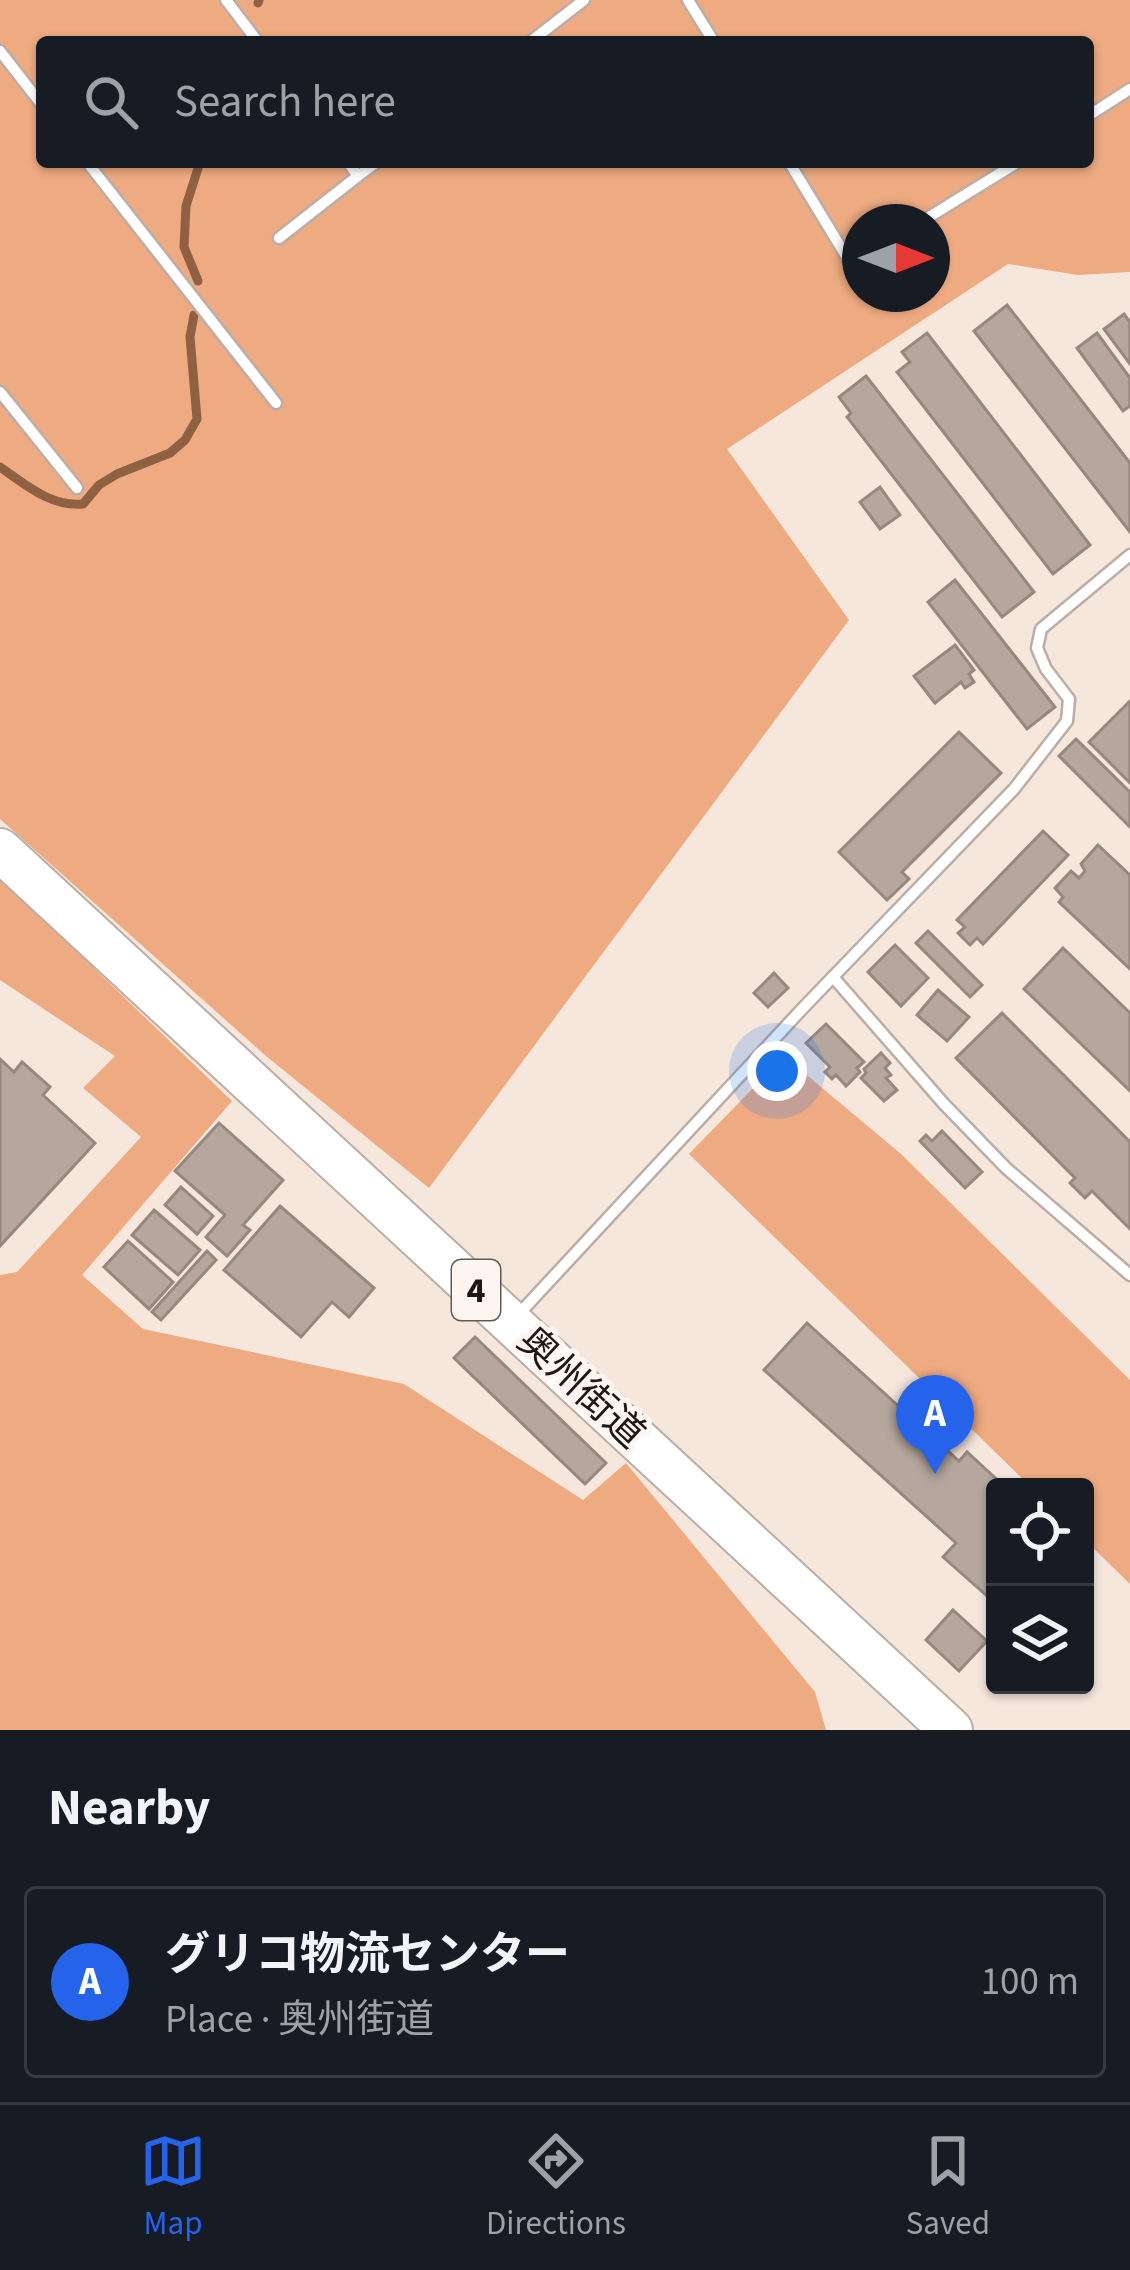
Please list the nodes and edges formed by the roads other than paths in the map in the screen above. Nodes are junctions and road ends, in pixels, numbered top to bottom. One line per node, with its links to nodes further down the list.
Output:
1 (226, 0): 4 (lane)
2 (584, 0): 5 (lane)
3 (688, 0): 6 (lane)
4 (253, 36)
5 (538, 36)
6 (711, 36)
7 (0, 51): 9 (lane)
8 (1130, 89): 10 (lane)
9 (36, 97)
10 (1094, 112)
11 (92, 168): 21 (lane)
12 (352, 168): 16 (lane)
13 (369, 168): 16 (lane)
14 (793, 168): 19 (lane)
15 (1008, 168): 17 (lane)
16 (358, 176): 18 (lane)
17 (950, 204)
18 (279, 238)
19 (842, 249)
20 (0, 392): 22 (lane)
21 (276, 403)
22 (77, 488)
23 (1130, 555): 25 (lane)
24 (0, 850): 27 (highway, 奥州街道 / 4)
25 (832, 977): 26 (lane); 27 (lane)
26 (1130, 1275)
27 (511, 1322): 28 (highway, 奥州街道 / 4)
28 (951, 1730)

